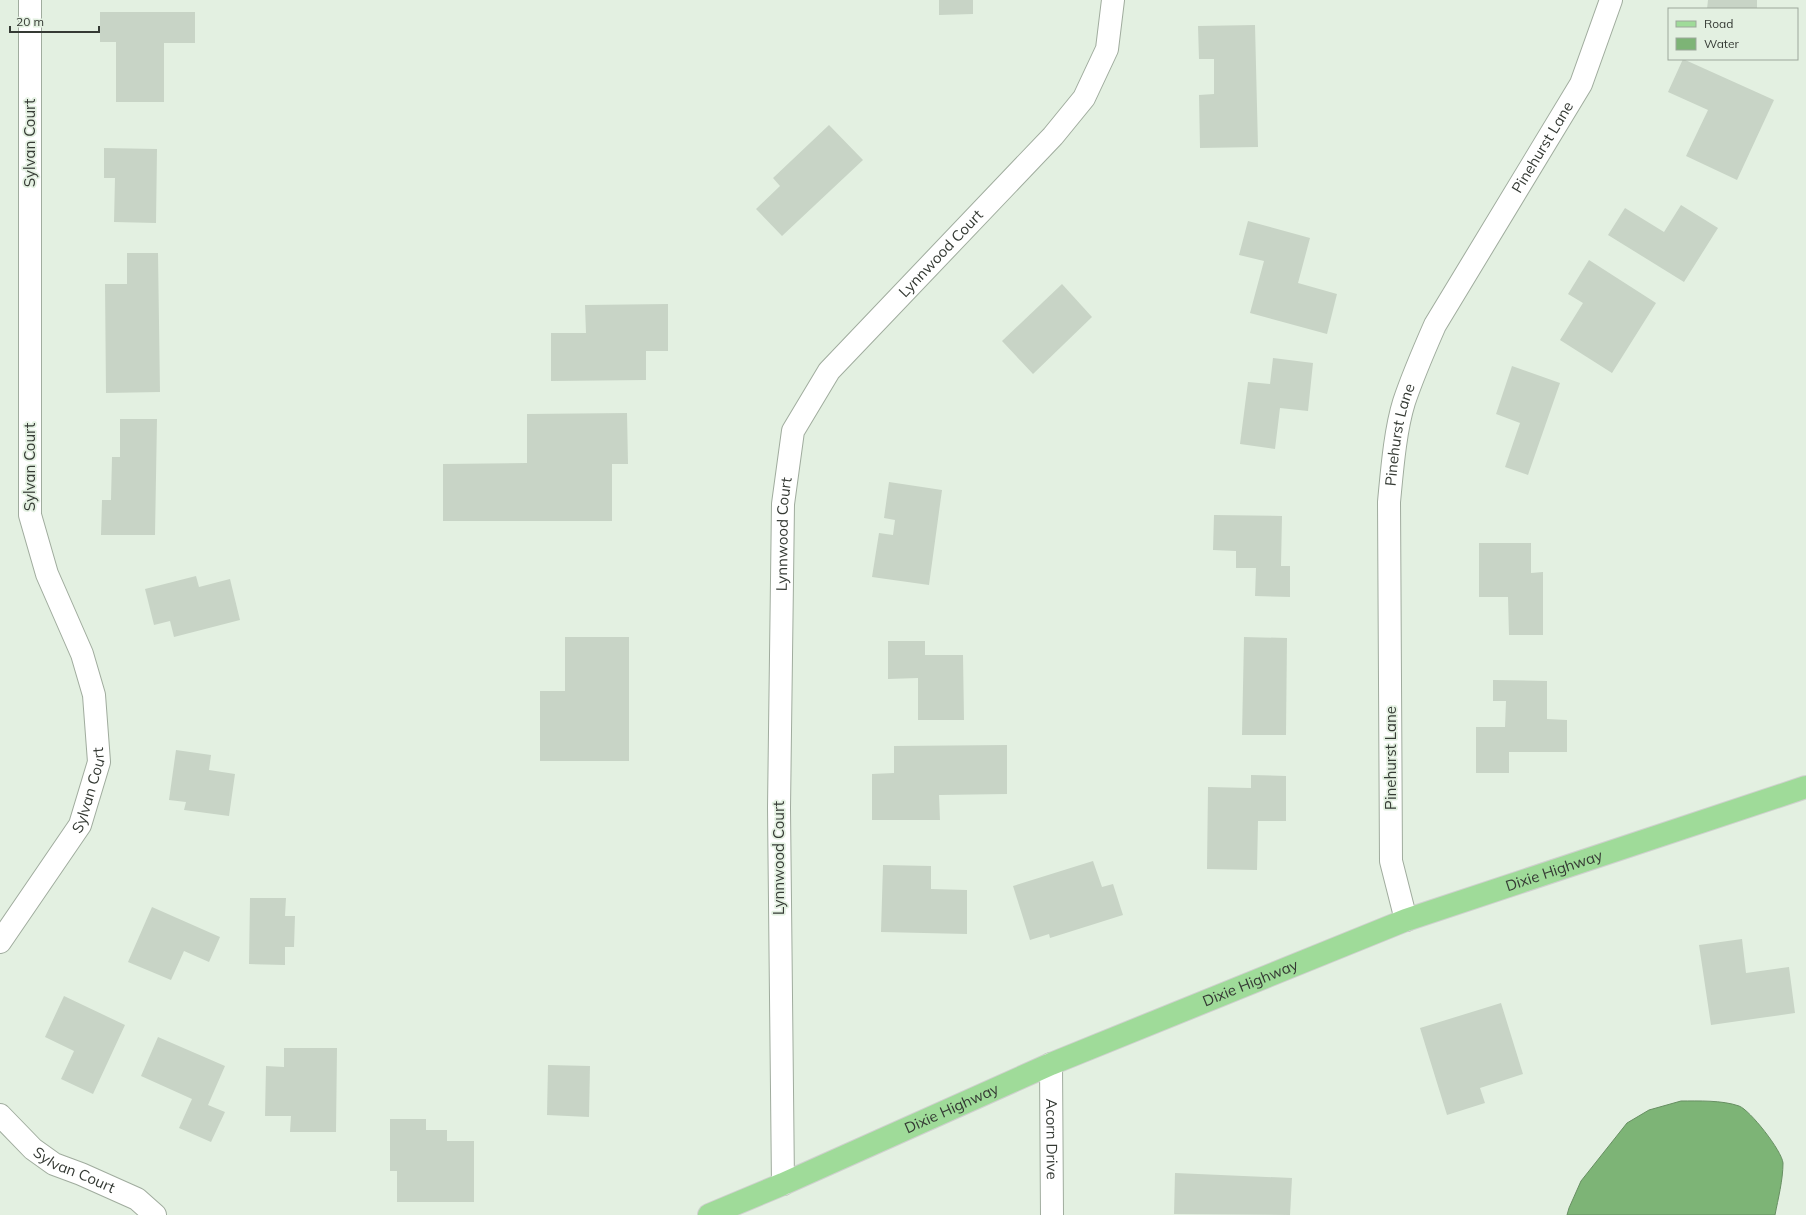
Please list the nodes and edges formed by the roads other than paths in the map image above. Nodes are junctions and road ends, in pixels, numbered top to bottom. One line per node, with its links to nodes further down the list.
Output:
1 (30, 0): 6 (street, Sylvan Court)
2 (1113, 0): 9 (street, Lynnwood Court)
3 (1612, 0): 5 (street, Pinehurst Lane)
4 (1806, 787): 5 (main road, Dixie Highway)
5 (1406, 920): 7 (main road, Dixie Highway)
6 (0, 942)
7 (1051, 1064): 9 (main road, Dixie Highway); 12 (street, Acorn Drive)
8 (0, 1115): 10 (street, Sylvan Court)
9 (783, 1184): 11 (main road, Dixie Highway)
10 (155, 1215)
11 (709, 1215)
12 (1052, 1215)

